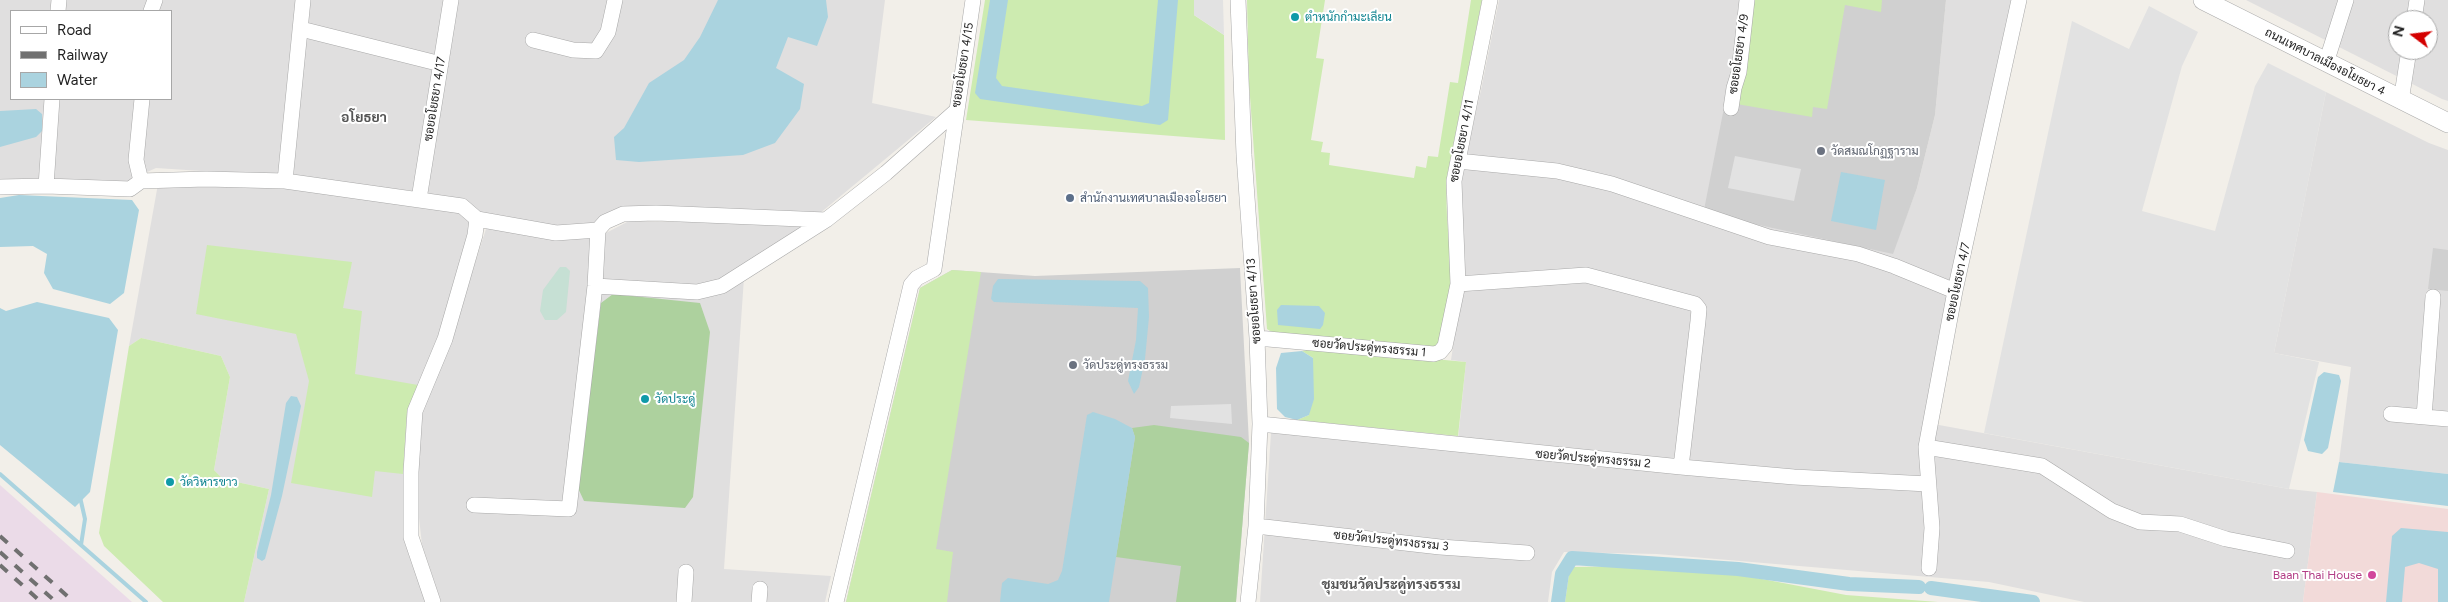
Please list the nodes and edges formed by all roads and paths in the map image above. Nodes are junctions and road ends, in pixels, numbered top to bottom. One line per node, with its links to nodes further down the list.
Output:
1 (303, 0): 11 (street)
2 (451, 0): 15 (street, ซอยอโยธยา 4/17)
3 (615, 0): 12 (street)
4 (973, 0): 20 (street, ซอยอโยธยา 4/15)
5 (1238, 0): 35 (street, ซอยอโยธยา 4/13)
6 (1490, 0): 22 (street, ซอยอโยธยา 4/11)
7 (1746, 0): 19 (street, ซอยอโยธยา 4/9)
8 (2019, 0): 33 (street, ซอยอโยธยา 4/7)
9 (2203, 0): 14 (street, ถนนเทศบาลเมืองอโยธยา 4)
10 (2346, 0): 14 (street)
11 (302, 29): 15 (street); 24 (street)
12 (533, 40)
13 (2407, 60): 18 (street)
14 (2326, 63): 18 (street, ถนนเทศบาลเมืองอโยธยา 4)
15 (441, 64): 27 (street, ซอยอโยธยา 4/17)
16 (52, 100): 25 (street)
17 (142, 100): 23 (street)
18 (2401, 101): 21 (street, ถนนเทศบาลเมืองอโยธยา 4)
19 (1731, 108)
20 (956, 111): 29 (street); 51 (street, ซอยอโยธยา 4/15)
21 (2448, 123)
22 (1458, 161): 31 (street, ซอยอโยธยา 4/11); 33 (street)
23 (142, 181): 24 (street); 25 (street)
24 (286, 181): 27 (street)
25 (46, 186): 26 (street)
26 (0, 187)
27 (420, 199): 28 (street)
28 (477, 219): 30 (street); 49 (street)
29 (826, 220): 30 (street); 32 (street)
30 (598, 230): 32 (street)
31 (1458, 284): 35 (street, ซอยวัดประดู่ทรงธรรม 1); 41 (street)
32 (595, 286): 43 (street)
33 (1956, 292): 40 (street, ซอยอโยธยา 4/7)
34 (2433, 298): 37 (street)
35 (1257, 338): 39 (street, ซอยอโยธยา 4/13)
36 (2391, 414): 37 (street)
37 (2424, 417): 38 (street)
38 (2448, 419)
39 (1260, 424): 41 (street, ซอยวัดประดู่ทรงธรรม 2); 44 (street, ซอยอโยธยา 4/13)
40 (1926, 448): 42 (street, ซอยอโยธยา 4/7); 45 (street)
41 (1681, 467): 42 (street, ซอยวัดประดู่ทรงธรรม 2)
42 (1928, 484): 47 (street, ซอยอโยธยา 4/7)
43 (474, 505)
44 (1256, 526): 46 (street, ซอยวัดประดู่ทรงธรรม 3); 52 (street, ซอยอโยธยา 4/13)
45 (2287, 550)
46 (1527, 553)
47 (1929, 568)
48 (686, 572): 50 (street)
49 (433, 602)
50 (684, 602)
51 (836, 602)
52 (1248, 602)

